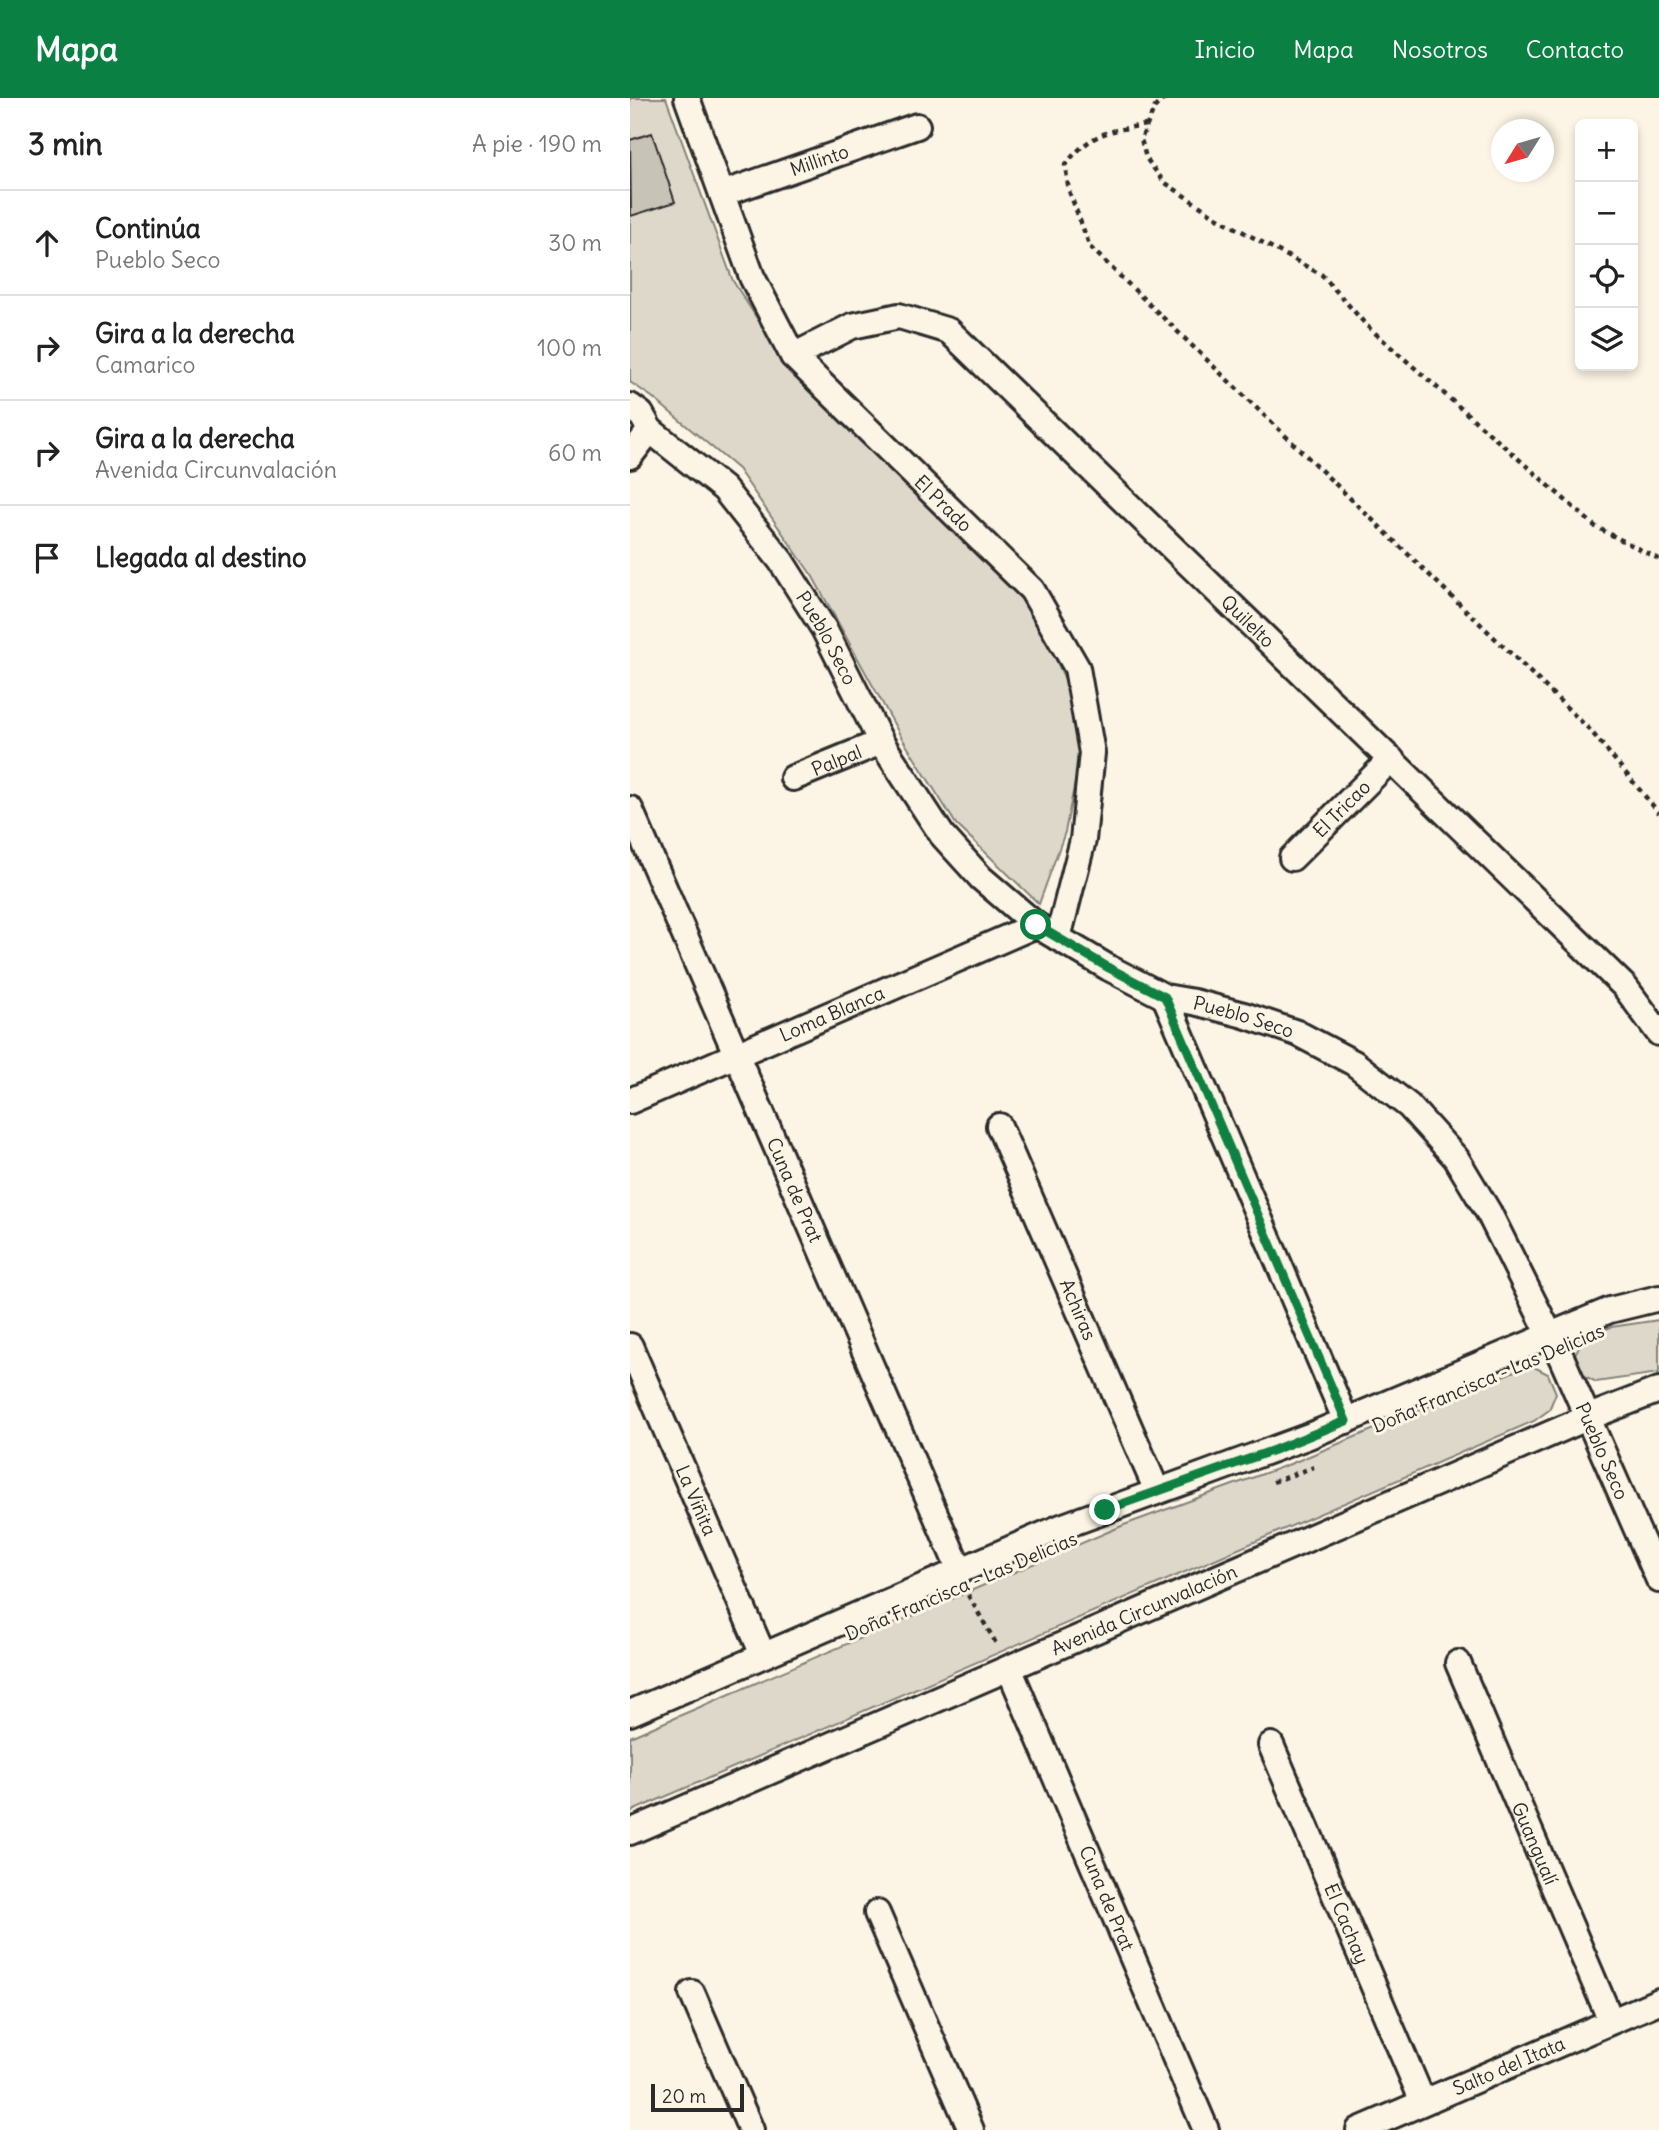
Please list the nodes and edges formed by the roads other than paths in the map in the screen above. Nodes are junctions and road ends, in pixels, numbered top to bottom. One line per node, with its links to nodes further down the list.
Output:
1 (687, 98): 3 (street, El Prado)
2 (917, 126): 3 (street, Millinto)
3 (722, 194): 4 (street, El Prado)
4 (793, 356): 9 (street, Quilelto); 14 (street, El Prado)
5 (630, 406): 6 (street, Pueblo Seco)
6 (650, 430): 7 (street); 8 (street, Pueblo Seco)
7 (630, 456)
8 (881, 742): 10 (street, Palpal); 13 (street, Pueblo Seco)
9 (1391, 759): 12 (street, El Tricao); 16 (street, Quilelto)
10 (793, 778)
11 (630, 808): 17 (street, Cuna de Prat)
12 (1292, 858)
13 (1036, 925): 14 (street, Pueblo Seco); 17 (street, Loma Blanca)
14 (1058, 938): 15 (street, Pueblo Seco)
15 (1165, 997): 21 (street, Pueblo Seco); 25 (street)
16 (1659, 1033)
17 (736, 1055): 18 (street, Loma Blanca); 27 (street, Cuna de Prat)
18 (630, 1101)
19 (999, 1126): 26 (street, Achiras)
20 (1659, 1298): 21 (street)
21 (1550, 1335): 24 (street, Pueblo Seco); 25 (street)
22 (630, 1346): 29 (street, La Viñita)
23 (1659, 1390): 24 (street, Avenida Circunvalación)
24 (1589, 1417): 28 (street, Pueblo Seco); 31 (street, Avenida Circunvalación)
25 (1346, 1421): 26 (street)
26 (1157, 1491): 27 (street)
27 (960, 1571): 29 (street)
28 (1659, 1580)
29 (763, 1655): 32 (street)
30 (1458, 1663): 38 (street, Guangualí)
31 (1009, 1668): 34 (street, Avenida Circunvalación); 42 (street, Cuna de Prat)
32 (630, 1713)
33 (1271, 1745): 39 (street, El Cachay)
34 (630, 1832)
35 (877, 1913): 41 (street)
36 (692, 1993): 40 (street)
37 (1659, 2001): 38 (street, Salto del Itata)
38 (1611, 2021): 39 (street, Salto del Itata)
39 (1423, 2102): 43 (street, Salto del Itata)
40 (751, 2130)
41 (971, 2130)
42 (1206, 2130)
43 (1359, 2130)

